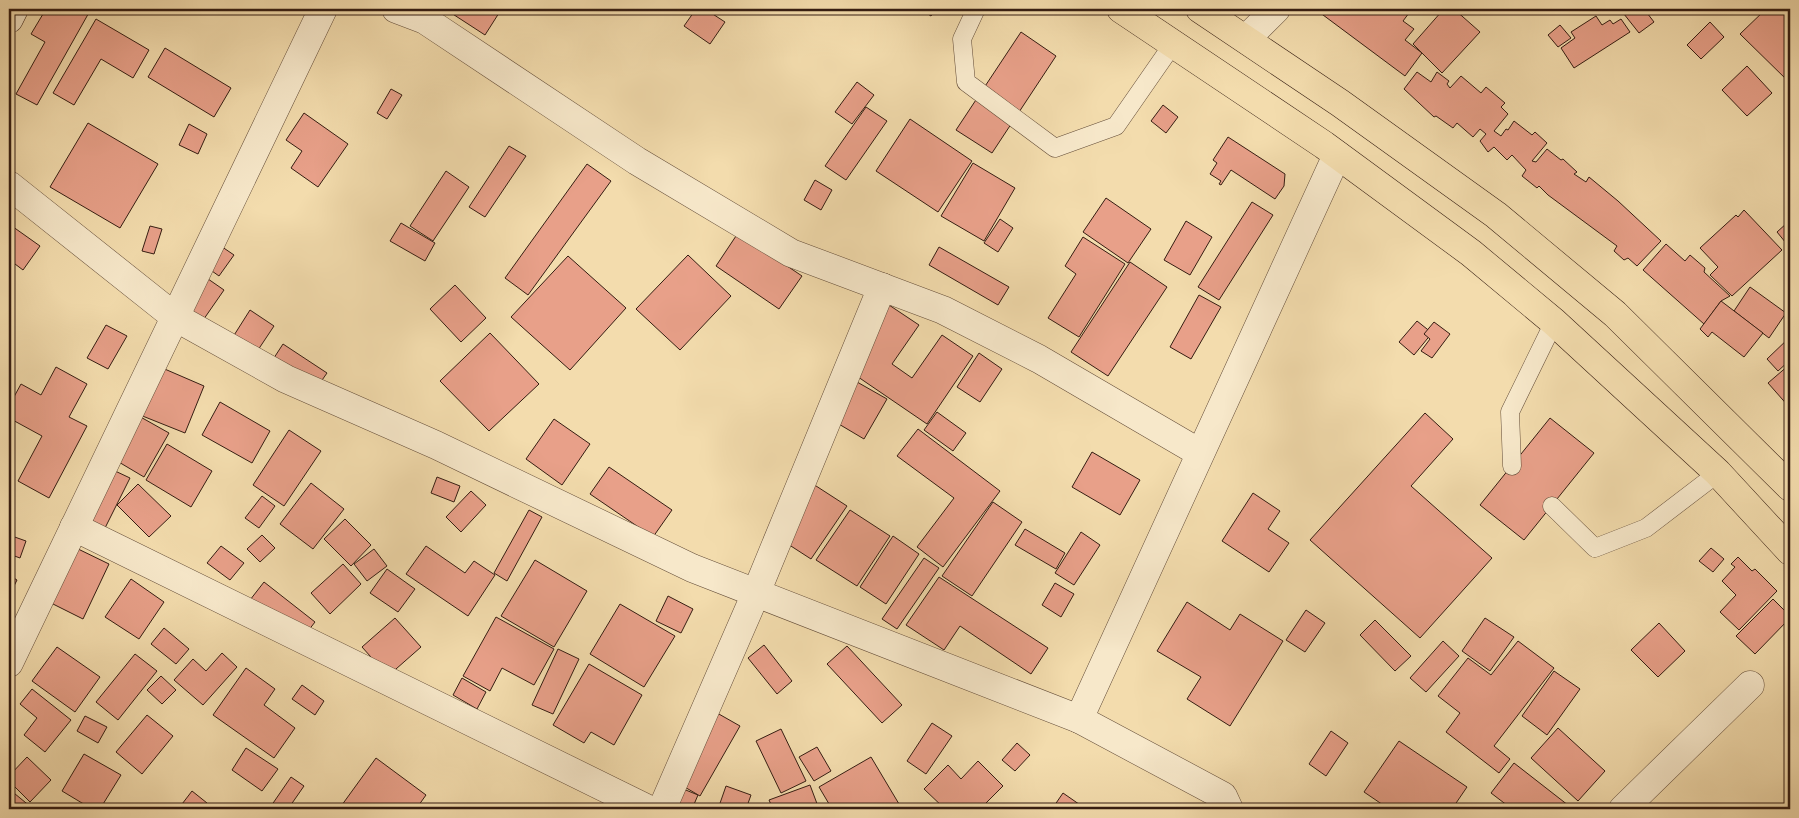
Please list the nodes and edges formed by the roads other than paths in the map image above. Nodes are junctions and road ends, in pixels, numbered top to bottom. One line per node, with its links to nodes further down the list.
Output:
1 (14, 9): 8 (street)
2 (323, 9): 14 (street)
3 (396, 9): 13 (street)
4 (976, 9): 10 (lane)
5 (1121, 9): 10 (highway)
6 (1200, 9): 9 (highway)
7 (1276, 9): 9 (street)
8 (9, 19)
9 (1246, 39): 19 (highway)
10 (1173, 44): 11 (highway)
11 (1337, 155): 15 (highway); 16 (street)
12 (9, 185): 14 (street)
13 (882, 287): 16 (street); 23 (street)
14 (176, 317): 21 (street); 23 (street)
15 (1554, 322): 17 (lane); 18 (highway)
16 (1200, 453): 26 (street)
17 (1512, 466)
18 (1718, 473): 20 (lane); 22 (highway)
19 (1790, 487)
20 (1552, 506)
21 (74, 527): 24 (street); 27 (street)
22 (1790, 551)
23 (756, 593): 26 (street); 28 (street)
24 (9, 663)
25 (1750, 685): 30 (street)
26 (1079, 719): 29 (street)
27 (648, 809)
28 (662, 809)
29 (1229, 809)
30 (1623, 809)

